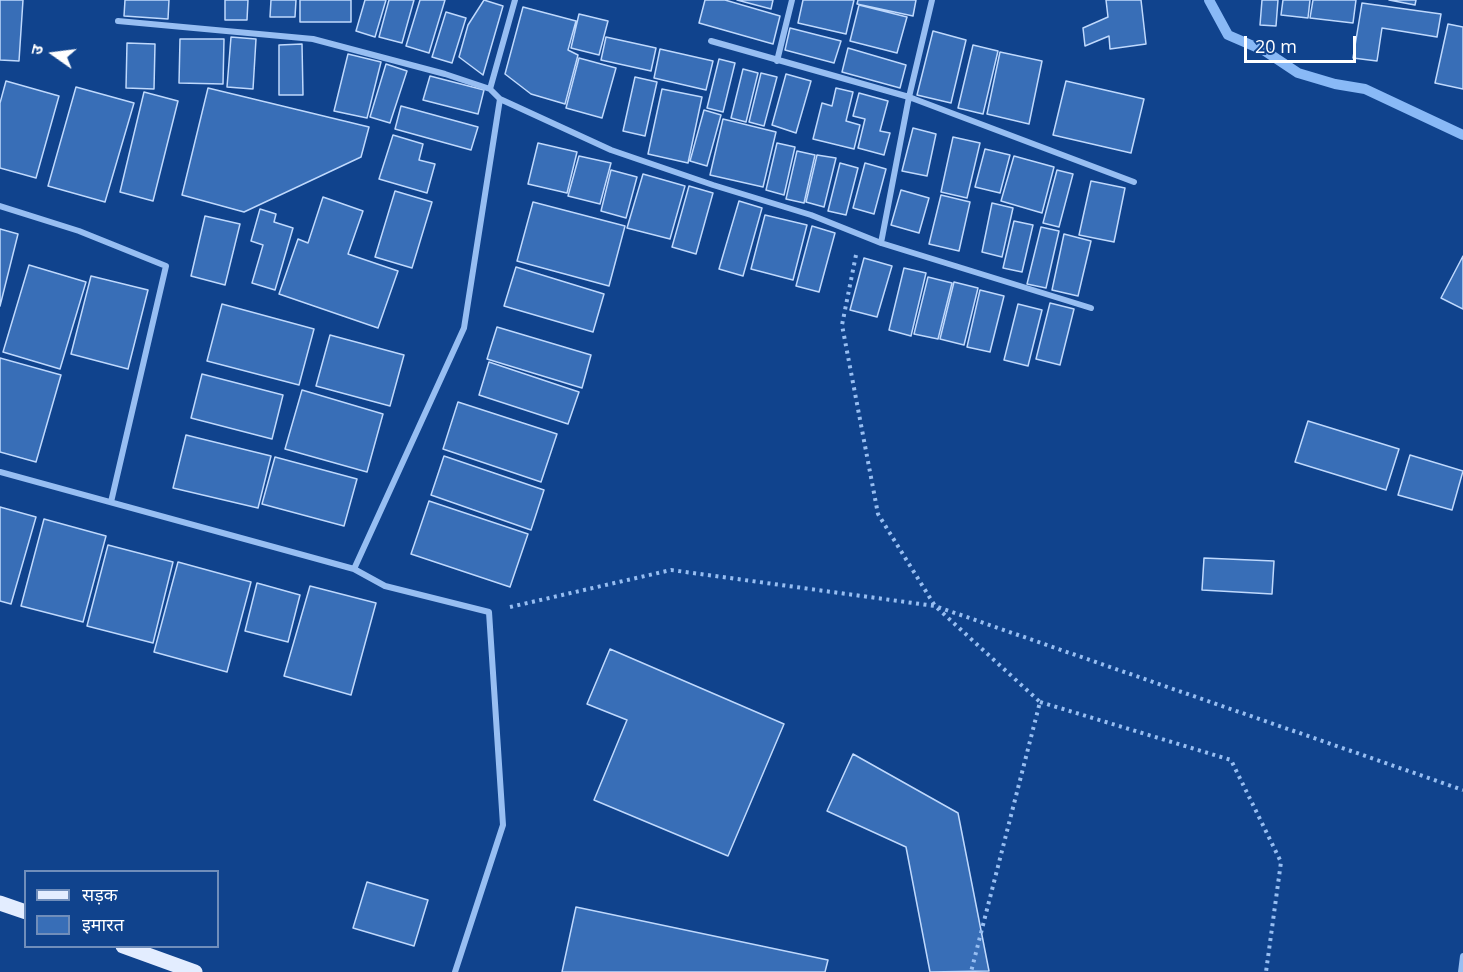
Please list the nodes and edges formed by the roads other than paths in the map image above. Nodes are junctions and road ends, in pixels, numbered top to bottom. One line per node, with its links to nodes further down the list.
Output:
1 (515, 0): 7 (street)
2 (792, 0): 6 (street)
3 (932, 0): 8 (street)
4 (118, 21): 7 (street)
5 (711, 41): 6 (street)
6 (777, 61): 8 (street)
7 (490, 89): 9 (street)
8 (909, 97): 10 (street); 12 (street)
9 (500, 99): 12 (street); 16 (street)
10 (1134, 183)
11 (0, 206): 15 (street)
12 (881, 243): 13 (street)
13 (1091, 308)
14 (0, 471): 15 (street)
15 (111, 502): 16 (street)
16 (354, 569): 22 (street)
17 (0, 903): 18 (main road)
18 (24, 911)
19 (129, 948): 21 (main road)
20 (1463, 956): 23 (street)
21 (195, 972)
22 (455, 972)
23 (1461, 972)

